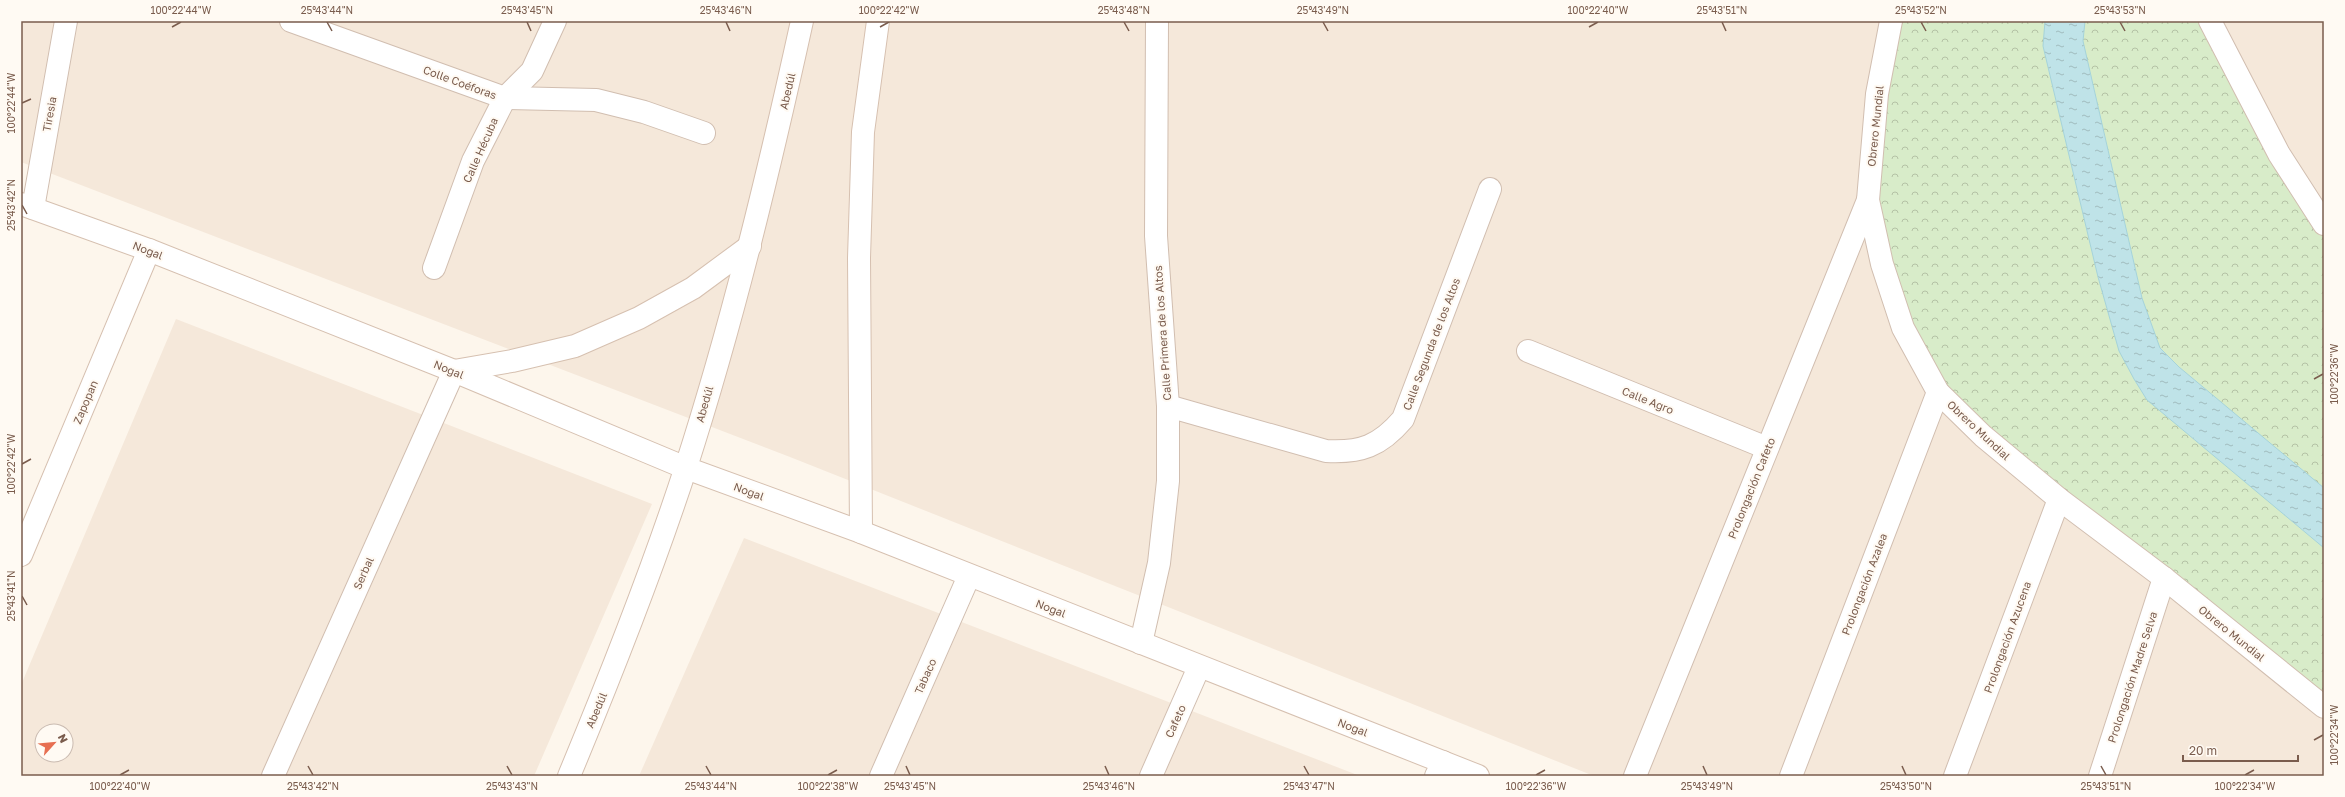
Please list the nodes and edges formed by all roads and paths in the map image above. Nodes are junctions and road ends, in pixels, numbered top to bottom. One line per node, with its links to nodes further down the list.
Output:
1 (66, 21): 14 (street, Tiresia)
2 (291, 21): 9 (street, Colle Coéforas)
3 (555, 21): 10 (street, Calle Hécuba)
4 (802, 21): 16 (street, Abedúl)
5 (878, 21): 26 (street)
6 (1157, 21): 22 (street, Calle Primera de los Altos)
7 (1891, 21): 13 (street, Obrero Mundial)
8 (2210, 21): 15 (street)
9 (313, 25): 10 (street, Colle Coéforas)
10 (505, 98): 11 (street, Colle Coéforas); 18 (street, Calle Hécuba)
11 (704, 133)
12 (1490, 189): 22 (street, Calle Segunda de los Altos)
13 (1868, 200): 21 (street, Obrero Mundial); 23 (street, Prolongación Cafeto)
14 (27, 206): 17 (street, Nogal)
15 (2324, 224)
16 (750, 246): 20 (street); 24 (street, Abedúl)
17 (149, 250): 20 (street, Nogal); 27 (street, Zapopan)
18 (434, 268)
19 (1528, 350): 23 (street, Calle Agro)
20 (454, 371): 24 (street, Nogal); 34 (street, Serbal)
21 (1938, 392): 25 (street, Obrero Mundial); 40 (street, Prolongación Azalea)
22 (1168, 406): 30 (street, Calle Primera de los Altos)
23 (1768, 448): 39 (street, Prolongación Cafeto)
24 (686, 468): 26 (street, Nogal); 35 (street, Abedúl)
25 (2059, 499): 29 (street, Obrero Mundial); 41 (street, Prolongación Azucena)
26 (861, 532): 28 (street, Nogal)
27 (21, 555)
28 (969, 576): 30 (street, Nogal); 36 (street, Tabaco)
29 (2164, 578): 32 (street, Obrero Mundial); 42 (street, Prolongación Madre Selva)
30 (1141, 642): 31 (street, Nogal)
31 (1199, 667): 33 (street, Nogal); 37 (street, Cafeto)
32 (2324, 707)
33 (1439, 769): 38 (street, Nogal)
34 (272, 776)
35 (568, 776)
36 (880, 776)
37 (1151, 776)
38 (1478, 776)
39 (1635, 776)
40 (1791, 776)
41 (1955, 776)
42 (2100, 776)

